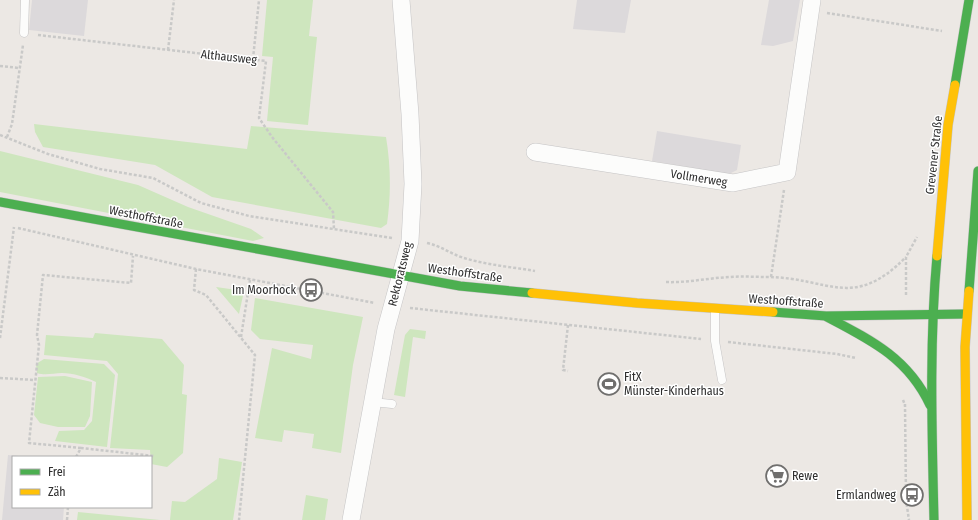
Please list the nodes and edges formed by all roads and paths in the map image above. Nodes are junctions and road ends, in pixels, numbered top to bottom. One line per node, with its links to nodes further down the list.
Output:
1 (25, 0): 8 (lane)
2 (174, 0): 9 (path)
3 (259, 0): 10 (path)
4 (402, 0): 22 (street, Rektoratsweg)
5 (969, 0): 33 (main road, Grevener Straße)
6 (811, 5): 7 (path); 17 (street)
7 (948, 32)
8 (24, 33): 9 (path, Althausweg); 12 (path)
9 (168, 50): 10 (path, Althausweg)
10 (253, 59): 21 (path, Althausweg)
11 (0, 66): 12 (path)
12 (19, 68): 14 (path)
13 (0, 135): 14 (path)
14 (7, 137): 21 (path)
15 (534, 152): 17 (street, Vollmerweg)
16 (978, 171): 34 (main road)
17 (787, 172): 28 (path)
18 (0, 202): 27 (main road, Westhoffstraße)
19 (7, 226): 20 (path)
20 (14, 227): 23 (path); 37 (path)
21 (334, 229): 22 (path)
22 (410, 241): 26 (path); 27 (street, Rektoratsweg)
23 (133, 256): 25 (path); 44 (path)
24 (906, 257): 28 (path)
25 (196, 269): 29 (path); 39 (path)
26 (542, 272)
27 (401, 276): 31 (street, Rektoratsweg); 32 (main road, Westhoffstraße)
28 (771, 277): 30 (path)
29 (250, 280): 31 (path); 39 (path)
30 (665, 282)
31 (393, 305): 36 (path); 46 (street, Rektoratsweg)
32 (715, 309): 35 (main road, Westhoffstraße); 40 (lane)
33 (932, 314): 34 (main road); 35 (main road, Westhoffstraße); 49 (main road, Grevener Straße)
34 (966, 314): 59 (main road)
35 (826, 316): 49 (main road)
36 (568, 325): 40 (path); 42 (path)
37 (0, 327): 38 (path)
38 (0, 338)
39 (241, 338): 55 (path)
40 (715, 341): 41 (path); 45 (lane)
41 (858, 359)
42 (568, 371)
43 (0, 378): 44 (path)
44 (35, 380): 50 (path)
45 (722, 380)
46 (372, 402): 47 (lane); 56 (street, Rektoratsweg)
47 (392, 404)
48 (905, 405): 57 (path)
49 (931, 407): 58 (main road, Grevener Straße)
50 (81, 448): 51 (path); 52 (path)
51 (77, 456)
52 (154, 456)
53 (68, 508): 54 (path)
54 (67, 520)
55 (239, 520)
56 (351, 520)
57 (909, 520)
58 (934, 520)
59 (967, 520)

